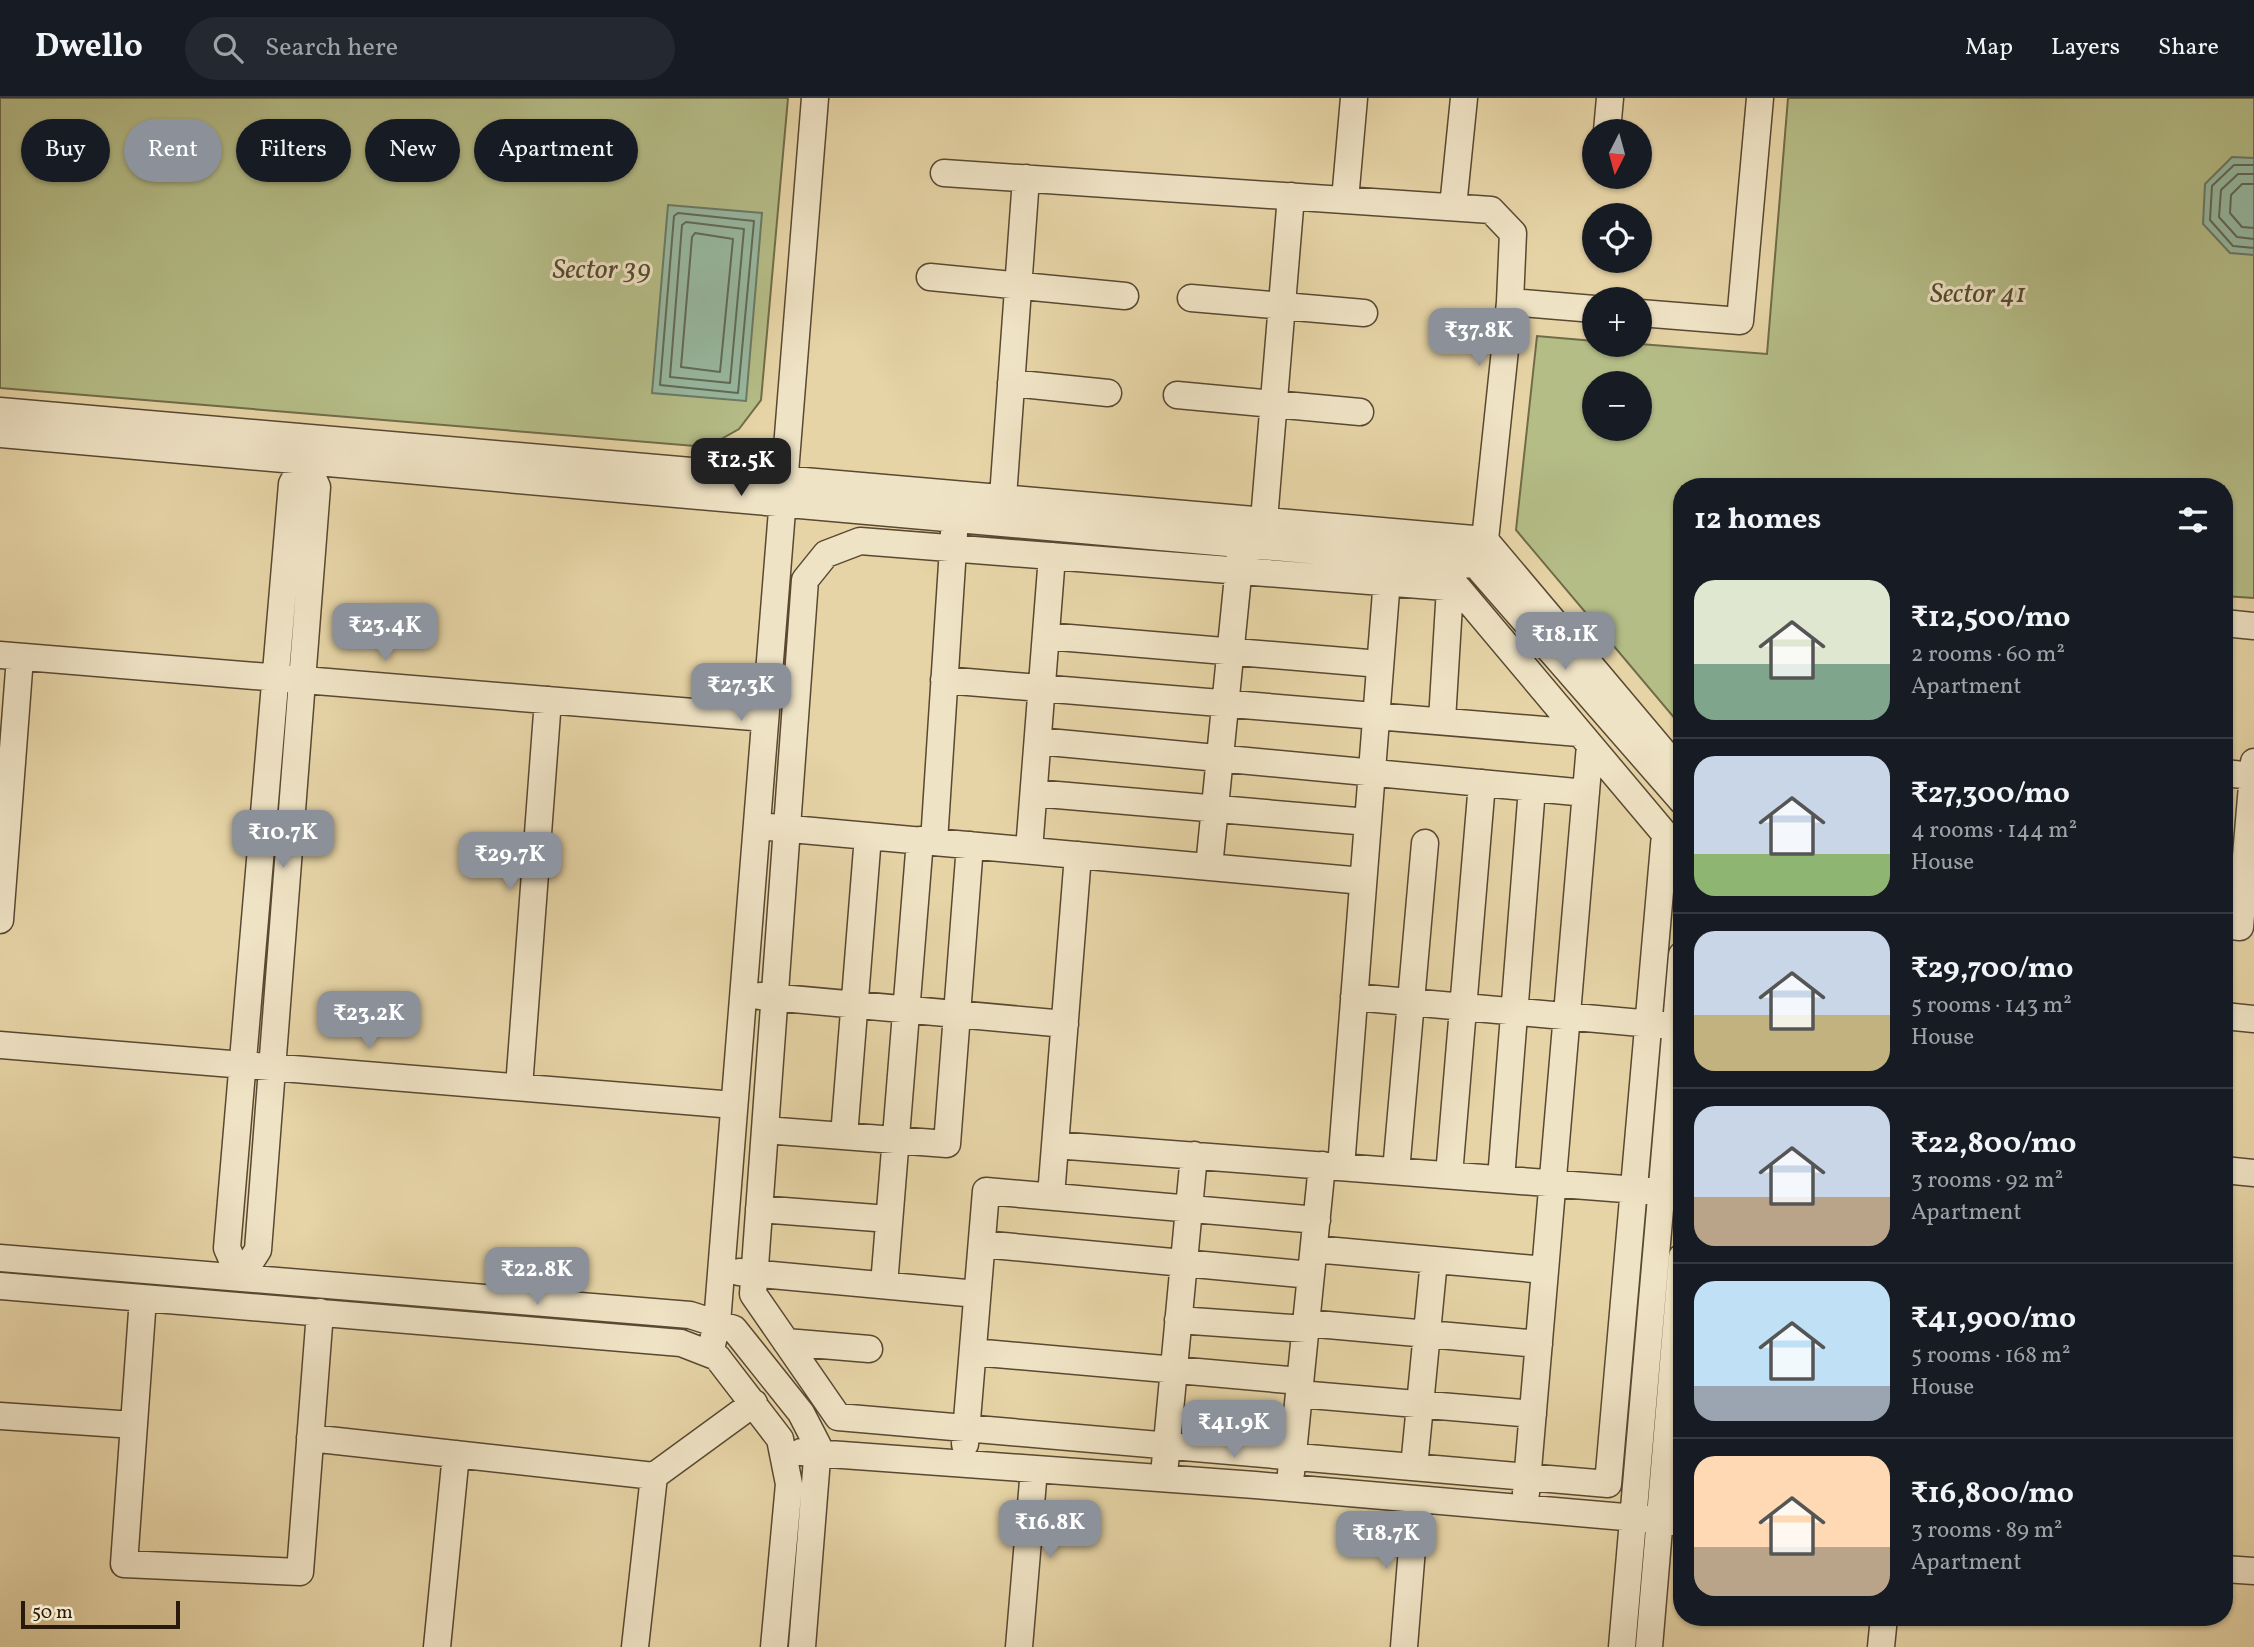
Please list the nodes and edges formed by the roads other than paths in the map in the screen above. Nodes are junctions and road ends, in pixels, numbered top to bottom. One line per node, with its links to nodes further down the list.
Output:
1 (815, 98): 29 (street)
2 (1354, 98): 10 (street)
3 (1464, 98): 11 (street)
4 (1610, 98): 6 (street)
5 (1760, 98): 20 (street)
6 (1608, 119)
7 (944, 173): 8 (street)
8 (1026, 178): 9 (street); 13 (street)
9 (1291, 196): 10 (street); 17 (street)
10 (1345, 200): 11 (street)
11 (1453, 207): 16 (street)
12 (930, 277): 13 (street)
13 (1018, 286): 14 (street); 21 (street)
14 (1125, 296)
15 (1191, 298): 17 (street)
16 (1510, 302): 18 (street); 33 (street)
17 (1282, 305): 19 (street); 24 (street)
18 (1582, 308)
19 (1364, 313)
20 (1652, 314)
21 (1011, 383): 22 (street); 30 (street)
22 (1108, 393)
23 (1177, 395): 24 (street)
24 (1273, 404): 26 (street); 32 (street)
25 (0, 411): 29 (street)
26 (1360, 412)
27 (0, 434): 28 (street)
28 (305, 461): 29 (street); 47 (street); 48 (street)
29 (784, 490): 30 (street); 31 (street); 54 (street)
30 (1003, 497): 32 (street)
31 (955, 518): 34 (street); 35 (street)
32 (1264, 520): 33 (street)
33 (1485, 540): 37 (street); 59 (street)
34 (1241, 544): 38 (street); 39 (street)
35 (953, 548): 36 (street); 49 (street); 71 (street)
36 (1052, 556): 39 (street); 43 (street)
37 (1476, 565): 38 (street); 65 (street)
38 (1388, 570): 39 (street); 40 (street); 46 (street)
39 (1238, 571): 44 (street)
40 (1450, 588): 55 (street); 56 (street)
41 (2233, 624): 42 (street)
42 (2254, 626)
43 (1046, 636): 44 (street); 50 (street)
44 (1231, 651): 46 (street); 52 (street)
45 (10, 656): 47 (street); 80 (street)
46 (1380, 664): 53 (street)
47 (275, 678): 48 (street); 99 (street)
48 (302, 680): 51 (street); 100 (street)
49 (944, 680): 50 (street); 73 (street)
50 (1042, 688): 52 (street); 57 (street)
51 (548, 700): 54 (street); 101 (street)
52 (1226, 703): 53 (street); 58 (street)
53 (1376, 715): 55 (street); 62 (street)
54 (765, 718): 70 (street)
55 (1442, 720): 56 (street)
56 (1585, 739): 67 (street); 95 (street)
57 (1038, 741): 58 (street); 66 (street)
58 (1220, 759): 62 (street); 68 (street)
59 (1673, 763)
60 (2253, 769): 61 (street); 81 (street)
61 (2233, 772)
62 (1372, 773): 63 (street); 69 (street)
63 (1482, 783): 64 (street); 87 (street)
64 (1532, 788): 67 (street); 89 (street)
65 (1673, 791)
66 (1034, 793): 68 (street); 76 (street)
67 (1586, 793): 91 (street)
68 (1215, 808): 69 (street); 78 (street)
69 (1368, 822): 79 (street)
70 (757, 826): 71 (street); 82 (street)
71 (787, 828): 72 (street); 83 (street)
72 (867, 836): 73 (street); 86 (street)
73 (927, 841): 75 (street); 88 (street)
74 (1425, 843): 85 (street)
75 (970, 845): 76 (street); 90 (street)
76 (1028, 850): 77 (street)
77 (1079, 855): 78 (street); 94 (street)
78 (1209, 867): 79 (street)
79 (1363, 881): 84 (street)
80 (0, 920)
81 (2233, 926)
82 (743, 994): 83 (street); 102 (street)
83 (775, 997): 86 (street); 103 (street)
84 (1354, 997): 85 (street); 108 (street)
85 (1411, 1002): 87 (street); 109 (street)
86 (855, 1004): 88 (street); 104 (street)
87 (1464, 1007): 89 (street); 112 (street)
88 (906, 1009): 90 (street); 105 (street)
89 (1515, 1012): 91 (street); 113 (street)
90 (957, 1014): 94 (street); 105 (street)
91 (1567, 1017): 95 (street); 114 (street)
92 (2233, 1017): 93 (street)
93 (2254, 1019)
94 (1065, 1024): 106 (street)
95 (1648, 1024): 96 (street); 115 (street)
96 (1673, 1026)
97 (0, 1045): 99 (street)
98 (1673, 1059): 116 (street)
99 (243, 1065): 100 (street); 130 (street)
100 (272, 1067): 101 (street); 130 (street)
101 (519, 1087): 102 (street)
102 (734, 1105): 127 (street)
103 (765, 1130): 104 (street); 118 (street)
104 (844, 1136): 105 (street)
105 (895, 1140): 120 (street)
106 (1055, 1145): 107 (street); 117 (street)
107 (1194, 1155): 108 (street); 119 (street)
108 (1332, 1166): 109 (street); 121 (street)
109 (1396, 1171): 112 (street)
110 (2233, 1171): 111 (street)
111 (2254, 1173)
112 (1450, 1175): 113 (street)
113 (1501, 1179): 114 (street)
114 (1553, 1183): 115 (street); 128 (street)
115 (1634, 1190): 116 (street); 164 (street)
116 (1661, 1191): 169 (street)
117 (1051, 1196): 119 (street); 122 (street)
118 (759, 1209): 120 (street); 129 (street)
119 (1189, 1209): 121 (street); 126 (street)
120 (889, 1219): 131 (street)
121 (1317, 1220): 125 (street)
122 (982, 1244): 126 (street); 133 (street)
123 (0, 1258): 130 (street)
124 (1434, 1260): 125 (street); 128 (street); 139 (street)
125 (1313, 1262): 126 (street); 138 (street)
126 (1184, 1263): 136 (street)
127 (721, 1270): 129 (street); 137 (street)
128 (1545, 1270): 141 (street)
129 (754, 1273): 131 (street); 140 (street)
130 (240, 1278): 137 (street)
131 (884, 1285): 133 (street)
132 (0, 1286): 134 (street)
133 (977, 1294): 143 (street)
134 (143, 1298): 135 (street); 151 (street)
135 (320, 1312): 144 (street); 153 (street)
136 (1178, 1320): 138 (street); 145 (street)
137 (717, 1323): 144 (street); 156 (street)
138 (1306, 1326): 139 (street); 146 (street)
139 (1427, 1334): 141 (street); 148 (street)
140 (786, 1342): 142 (street); 152 (street)
141 (1539, 1344): 149 (street)
142 (869, 1349)
143 (973, 1352): 145 (street); 152 (street)
144 (709, 1354): 147 (street)
145 (1174, 1370): 146 (street); 154 (street)
146 (1300, 1388): 148 (street); 158 (street)
147 (754, 1403): 155 (street); 163 (street)
148 (1420, 1404): 149 (street); 160 (street)
149 (1533, 1414): 164 (street)
150 (0, 1416): 151 (street)
151 (134, 1425): 153 (street)
152 (967, 1428): 154 (street); 159 (street)
153 (310, 1438): 157 (street)
154 (1167, 1446): 158 (street); 165 (street)
155 (782, 1450): 156 (street); 176 (street)
156 (818, 1453): 159 (street); 177 (street)
157 (456, 1454): 163 (street); 174 (street)
158 (1293, 1457): 160 (street); 166 (street)
159 (964, 1464): 161 (street)
160 (1414, 1467): 164 (street)
161 (1034, 1469): 165 (street); 178 (street)
162 (1673, 1472): 170 (street)
163 (654, 1476): 175 (street)
164 (1528, 1477): 168 (street)
165 (1163, 1478): 166 (street)
166 (1290, 1488): 167 (street)
167 (1416, 1499): 168 (street); 179 (street)
168 (1525, 1508): 169 (street)
169 (1633, 1518): 170 (street); 180 (street)
170 (1671, 1521): 181 (street)
171 (2233, 1570): 172 (street)
172 (2254, 1571)
173 (1883, 1626): 182 (street)
174 (437, 1647)
175 (635, 1647)
176 (774, 1647)
177 (802, 1647)
178 (1019, 1647)
179 (1404, 1647)
180 (1622, 1647)
181 (1649, 1647)
182 (1881, 1647)

